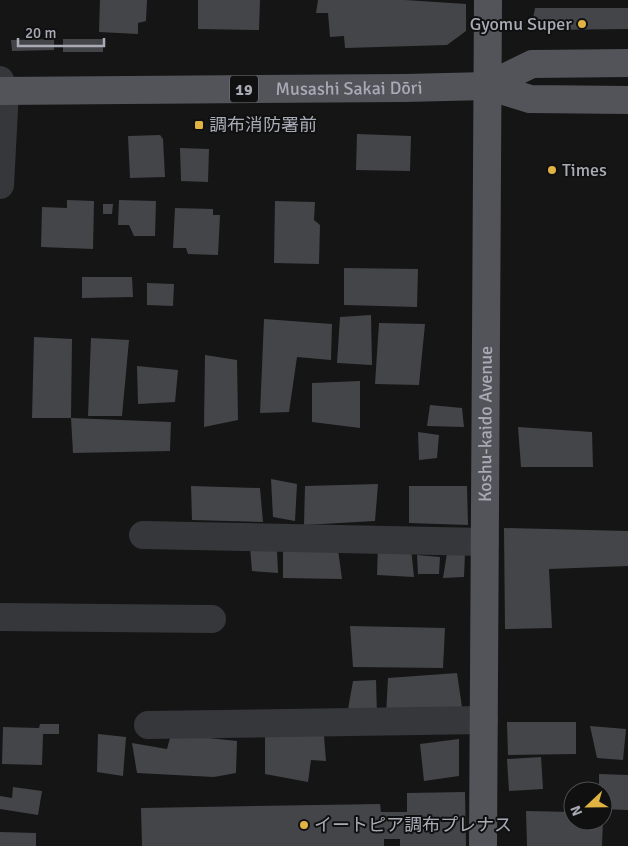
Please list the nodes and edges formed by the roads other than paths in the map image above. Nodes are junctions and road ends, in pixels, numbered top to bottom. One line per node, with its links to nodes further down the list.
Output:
1 (488, 0): 3 (main road, Koshu-kaido Avenue)
2 (628, 63): 3 (main road, 19)
3 (487, 86): 4 (main road, Musashi Sakai Dōri / 19); 5 (main road, 19); 8 (main road, Koshu-kaido Avenue)
4 (2, 87): 6 (street)
5 (628, 100)
6 (0, 185)
7 (143, 535): 8 (street)
8 (485, 542): 11 (main road, Koshu-kaido Avenue)
9 (0, 617): 10 (street)
10 (212, 619)
11 (484, 720): 12 (street); 13 (main road, Koshu-kaido Avenue)
12 (148, 725)
13 (483, 846)

